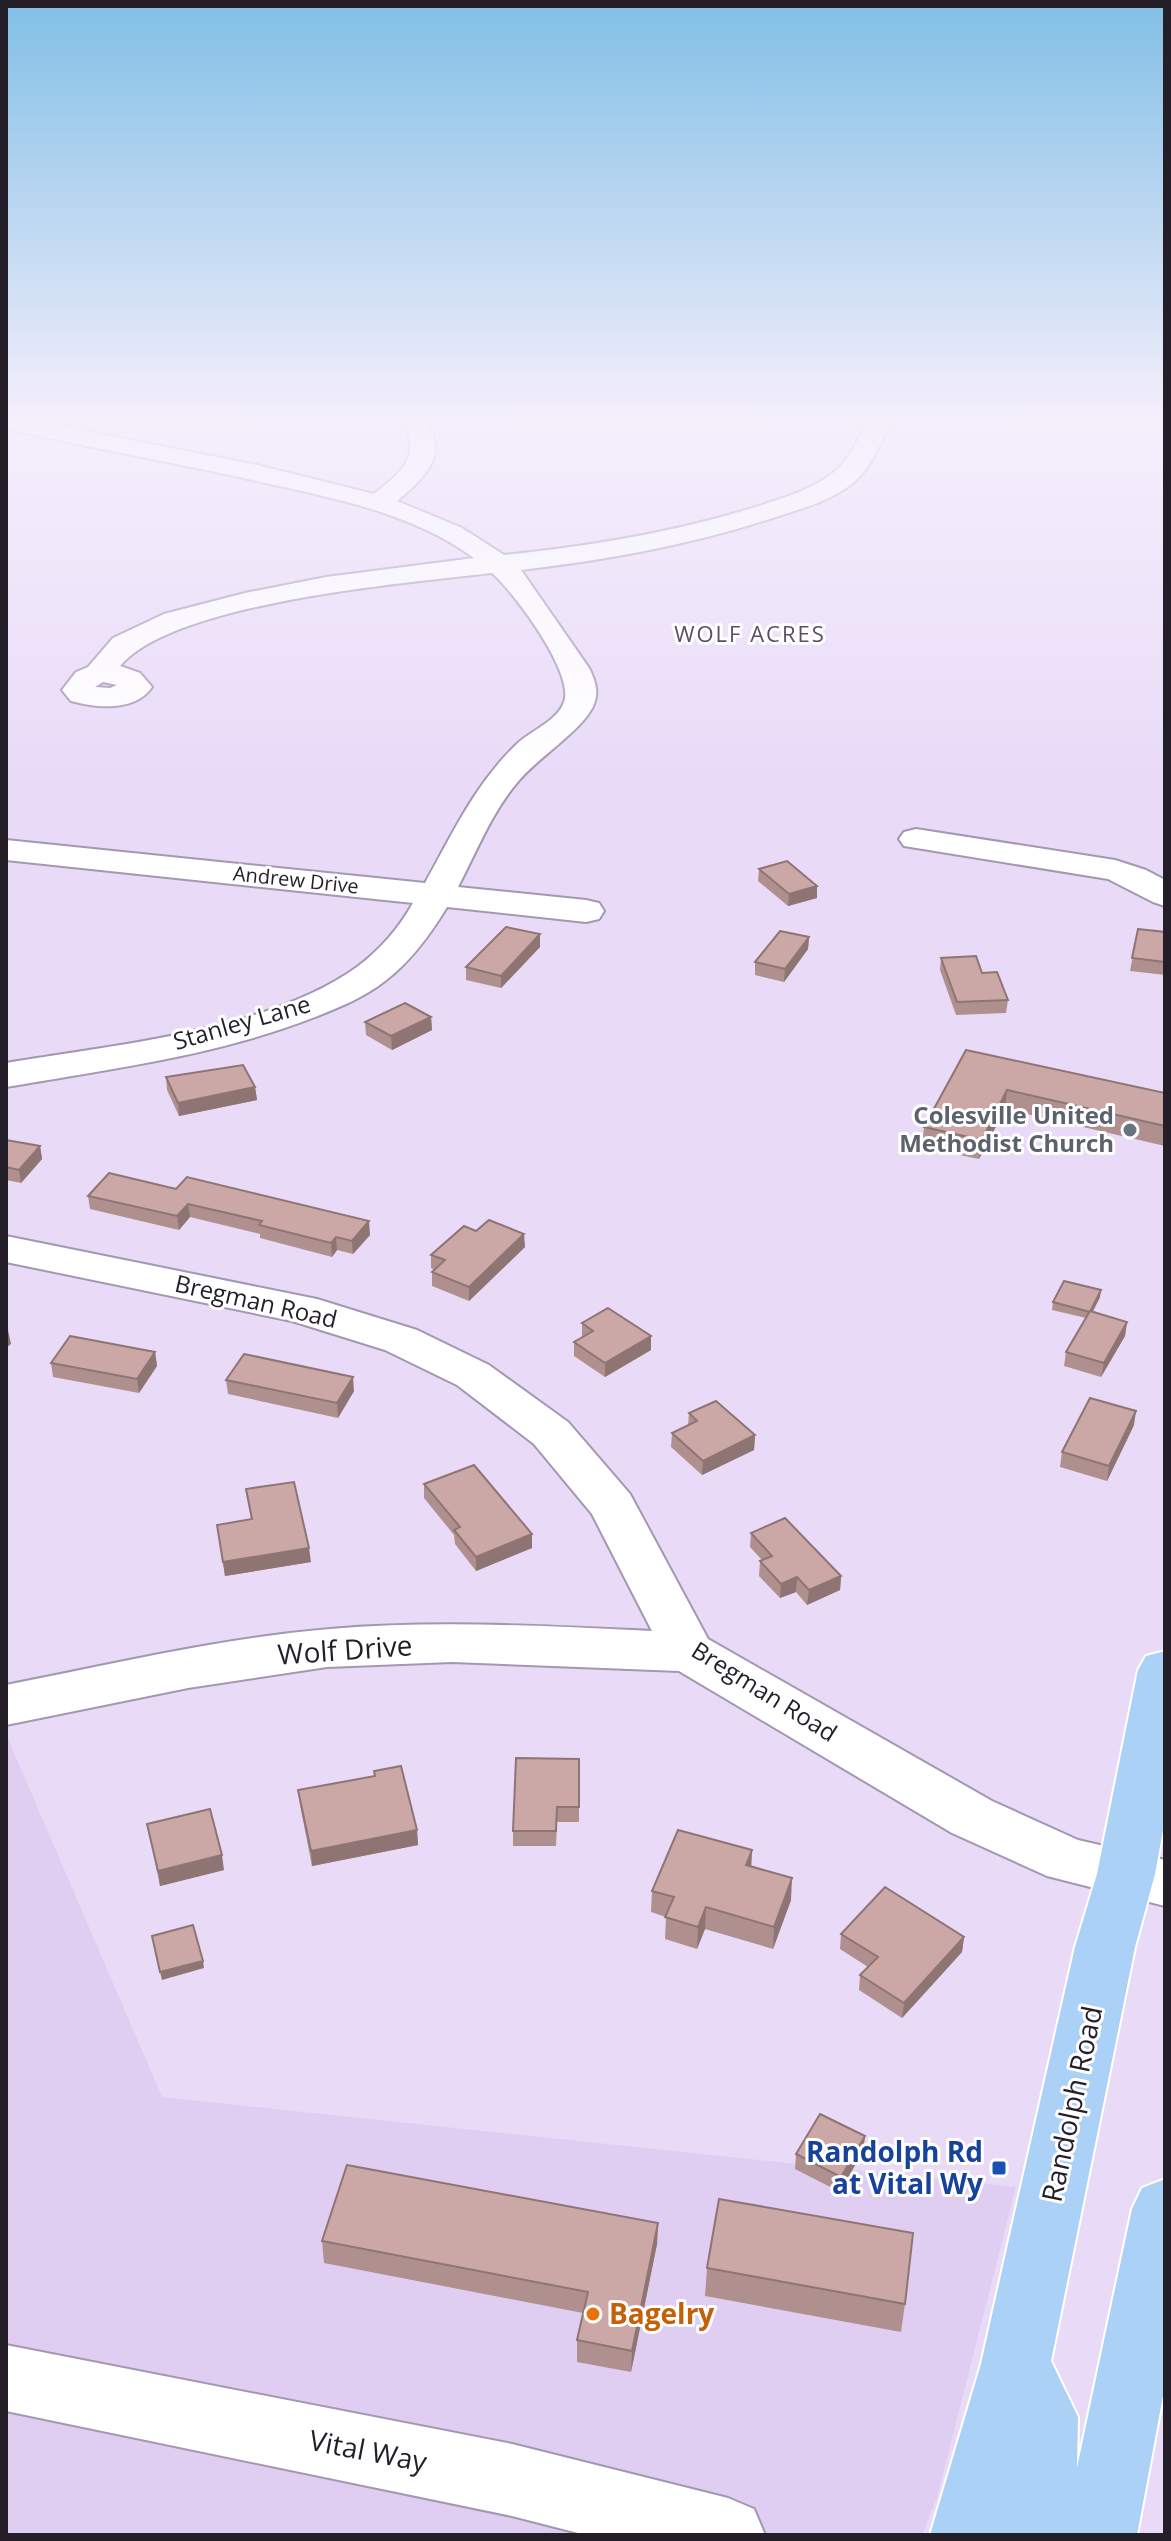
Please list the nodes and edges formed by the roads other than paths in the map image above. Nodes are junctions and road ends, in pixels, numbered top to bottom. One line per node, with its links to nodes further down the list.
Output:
1 (462, 541): 3 (street, Stanley Lane)
2 (664, 541): 3 (street)
3 (501, 565): 4 (street); 7 (street, Stanley Lane)
4 (99, 673)
5 (916, 839): 8 (street)
6 (6, 850): 7 (street, Andrew Drive)
7 (434, 894): 9 (street, Andrew Drive); 10 (street, Stanley Lane)
8 (1165, 895)
9 (586, 911)
10 (6, 1075)
11 (6, 1249): 12 (street, Bregman Road)
12 (689, 1652): 14 (street, Wolf Drive); 15 (street, Bregman Road)
13 (1165, 1670): 15 (main road, Randolph Road)
14 (6, 1705)
15 (1146, 1879): 17 (main road, Randolph Road)
16 (1165, 2209): 22 (main road)
17 (1016, 2364): 20 (main road, Randolph Road); 21 (main road)
18 (6, 2378): 19 (street, Vital Way)
19 (728, 2535)
20 (967, 2535)
21 (1026, 2535)
22 (1100, 2535)

